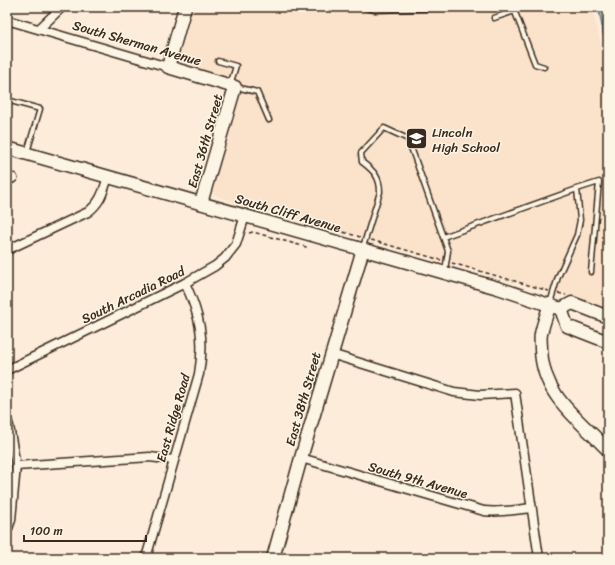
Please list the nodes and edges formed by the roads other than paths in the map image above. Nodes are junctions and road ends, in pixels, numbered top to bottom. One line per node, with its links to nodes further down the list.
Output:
1 (62, 7): 8 (street)
2 (185, 7): 10 (street)
3 (363, 7): 4 (lane)
4 (446, 7)
5 (514, 9): 6 (lane); 11 (lane)
6 (494, 18)
7 (7, 20): 8 (street, South Sherman Avenue)
8 (39, 29): 10 (street, South Sherman Avenue)
9 (218, 61): 12 (lane)
10 (168, 67): 12 (street, South Sherman Avenue)
11 (544, 67)
12 (233, 86): 14 (lane); 19 (street, East 36th Street)
13 (7, 100): 16 (lane)
14 (269, 120)
15 (7, 148): 16 (street, South Cliff Avenue)
16 (27, 154): 17 (street, South Cliff Avenue)
17 (108, 177): 19 (street, South Cliff Avenue); 23 (street)
18 (577, 189): 21 (lane); 25 (lane); 27 (lane)
19 (201, 204): 20 (street, South Cliff Avenue)
20 (245, 216): 22 (street, South Cliff Avenue); 26 (street, South Arcadia Road)
21 (443, 237): 22 (lane); 24 (lane)
22 (364, 244): 24 (street, South Cliff Avenue); 30 (street, East 38th Street)
23 (7, 250)
24 (446, 267): 27 (street, South Cliff Avenue)
25 (591, 272)
26 (185, 283): 31 (street, South Arcadia Road); 35 (street, East Ridge Road)
27 (555, 306): 28 (street, South Cliff Avenue); 29 (street); 33 (street)
28 (608, 317)
29 (608, 342)
30 (331, 354): 34 (street, East 38th Street); 37 (street)
31 (7, 370)
32 (7, 420): 36 (street)
33 (608, 450)
34 (301, 458): 37 (street, South 9th Avenue); 40 (street, East 38th Street)
35 (174, 460): 36 (street); 39 (street, East Ridge Road)
36 (16, 466): 38 (street)
37 (531, 508): 41 (street)
38 (7, 531)
39 (146, 558)
40 (273, 558)
41 (539, 558)

